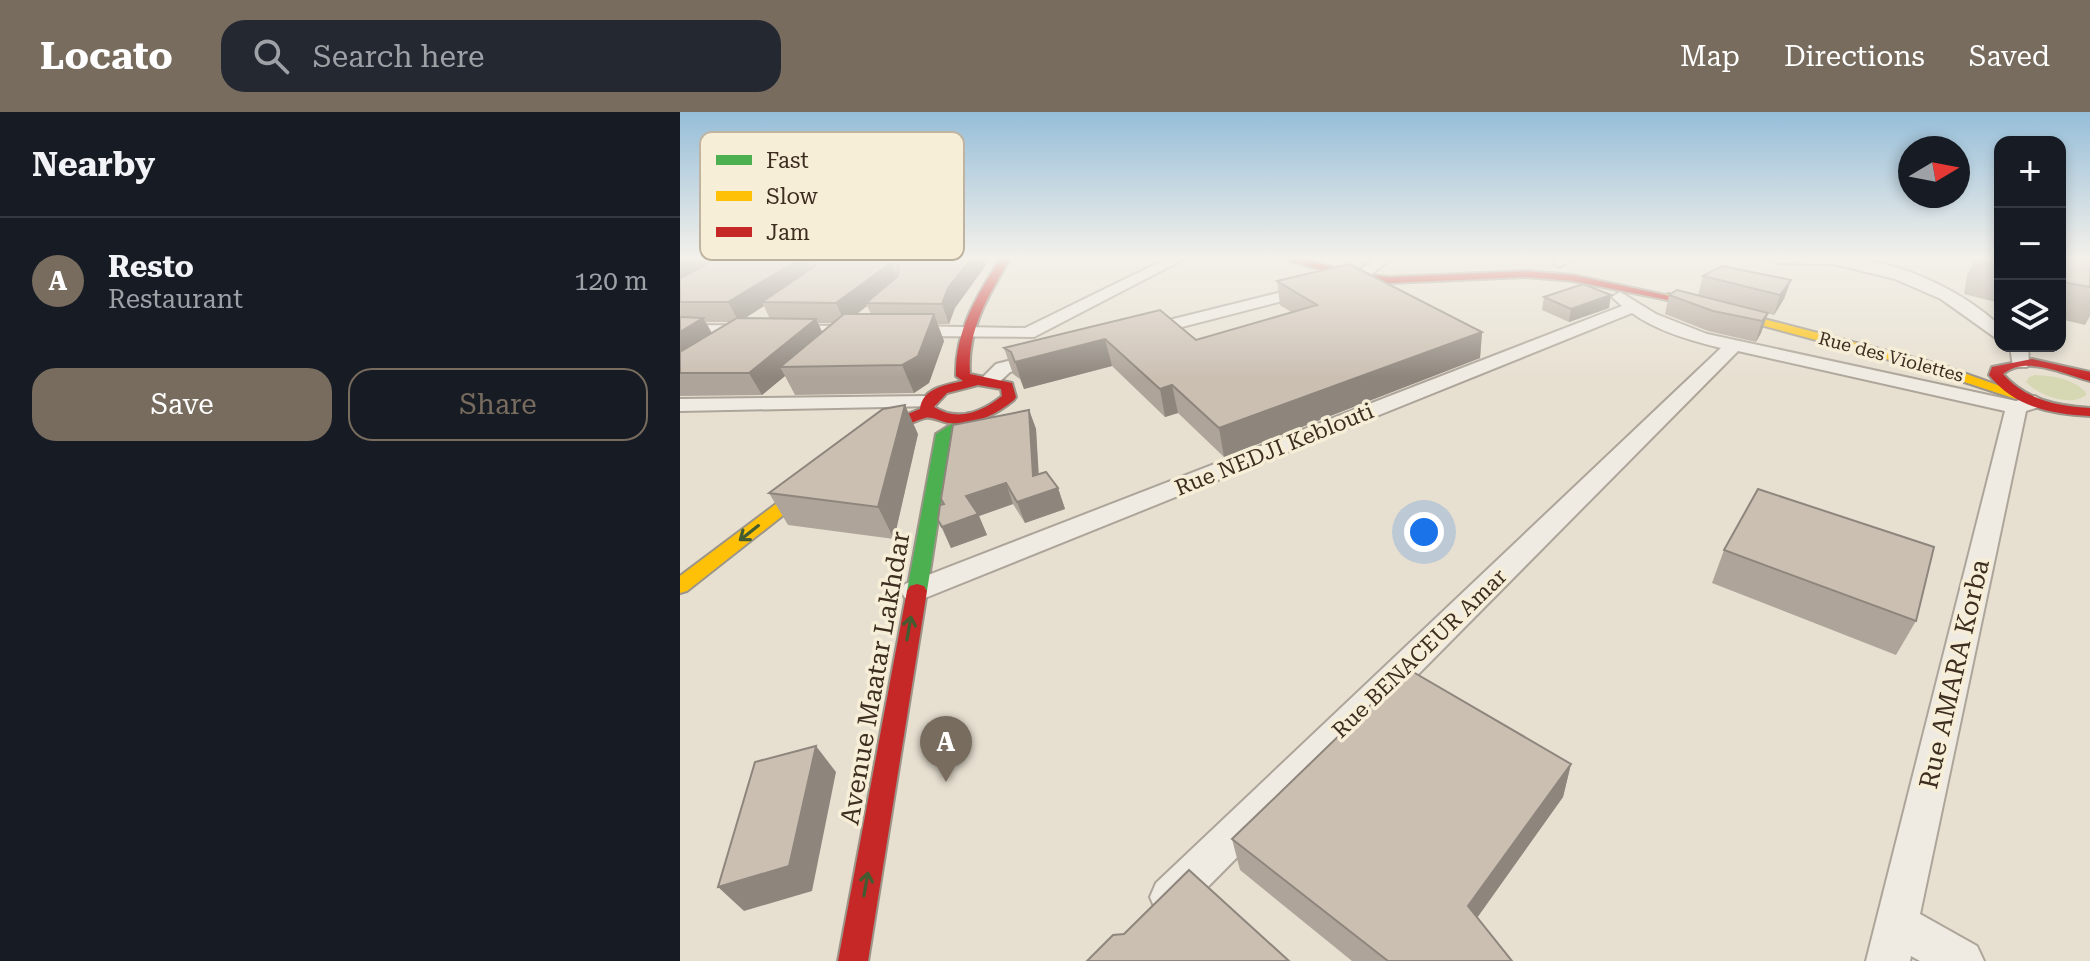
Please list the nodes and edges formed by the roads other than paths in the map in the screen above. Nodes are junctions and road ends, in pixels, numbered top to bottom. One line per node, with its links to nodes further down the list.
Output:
1 (983, 299): 15 (main road)
2 (1097, 299): 15 (street)
3 (1283, 299): 16 (street)
4 (1622, 299): 8 (street)
5 (1677, 299): 27 (main road, Rue des Violettes)
6 (1720, 299): 22 (main road)
7 (1948, 299): 14 (street)
8 (1633, 307): 17 (street); 34 (street, Rue NEDJI Keblouti)
9 (875, 310): 13 (street)
10 (769, 314): 12 (street)
11 (680, 330): 12 (street)
12 (746, 330): 13 (street); 18 (street)
13 (852, 330): 15 (street); 19 (street)
14 (1994, 330)
15 (965, 332): 25 (main road)
16 (1131, 336)
17 (1734, 345): 27 (street); 35 (street, Rue BENACEUR Amar)
18 (720, 348)
19 (828, 351)
20 (1055, 355): 25 (street)
21 (2016, 355): 23 (main road); 24 (main road); 27 (main road)
22 (1962, 356)
23 (1985, 360)
24 (2090, 377)
25 (984, 381): 30 (main road); 32 (main road)
26 (792, 383): 28 (street)
27 (2024, 402): 31 (main road, Rue des Violettes); 36 (street, Rue AMARA Korba)
28 (768, 404): 29 (street); 30 (street)
29 (680, 405)
30 (928, 407): 32 (main road); 33 (main road, one-way to 33)
31 (2087, 413)
32 (969, 417): 34 (main road, Avenue Maatar Lakhdar)
33 (680, 586)
34 (915, 591): 37 (main road, Avenue Maatar Lakhdar, one-way to 34)
35 (1149, 917)
36 (1892, 942): 38 (street)
37 (853, 961)
38 (1962, 961)

